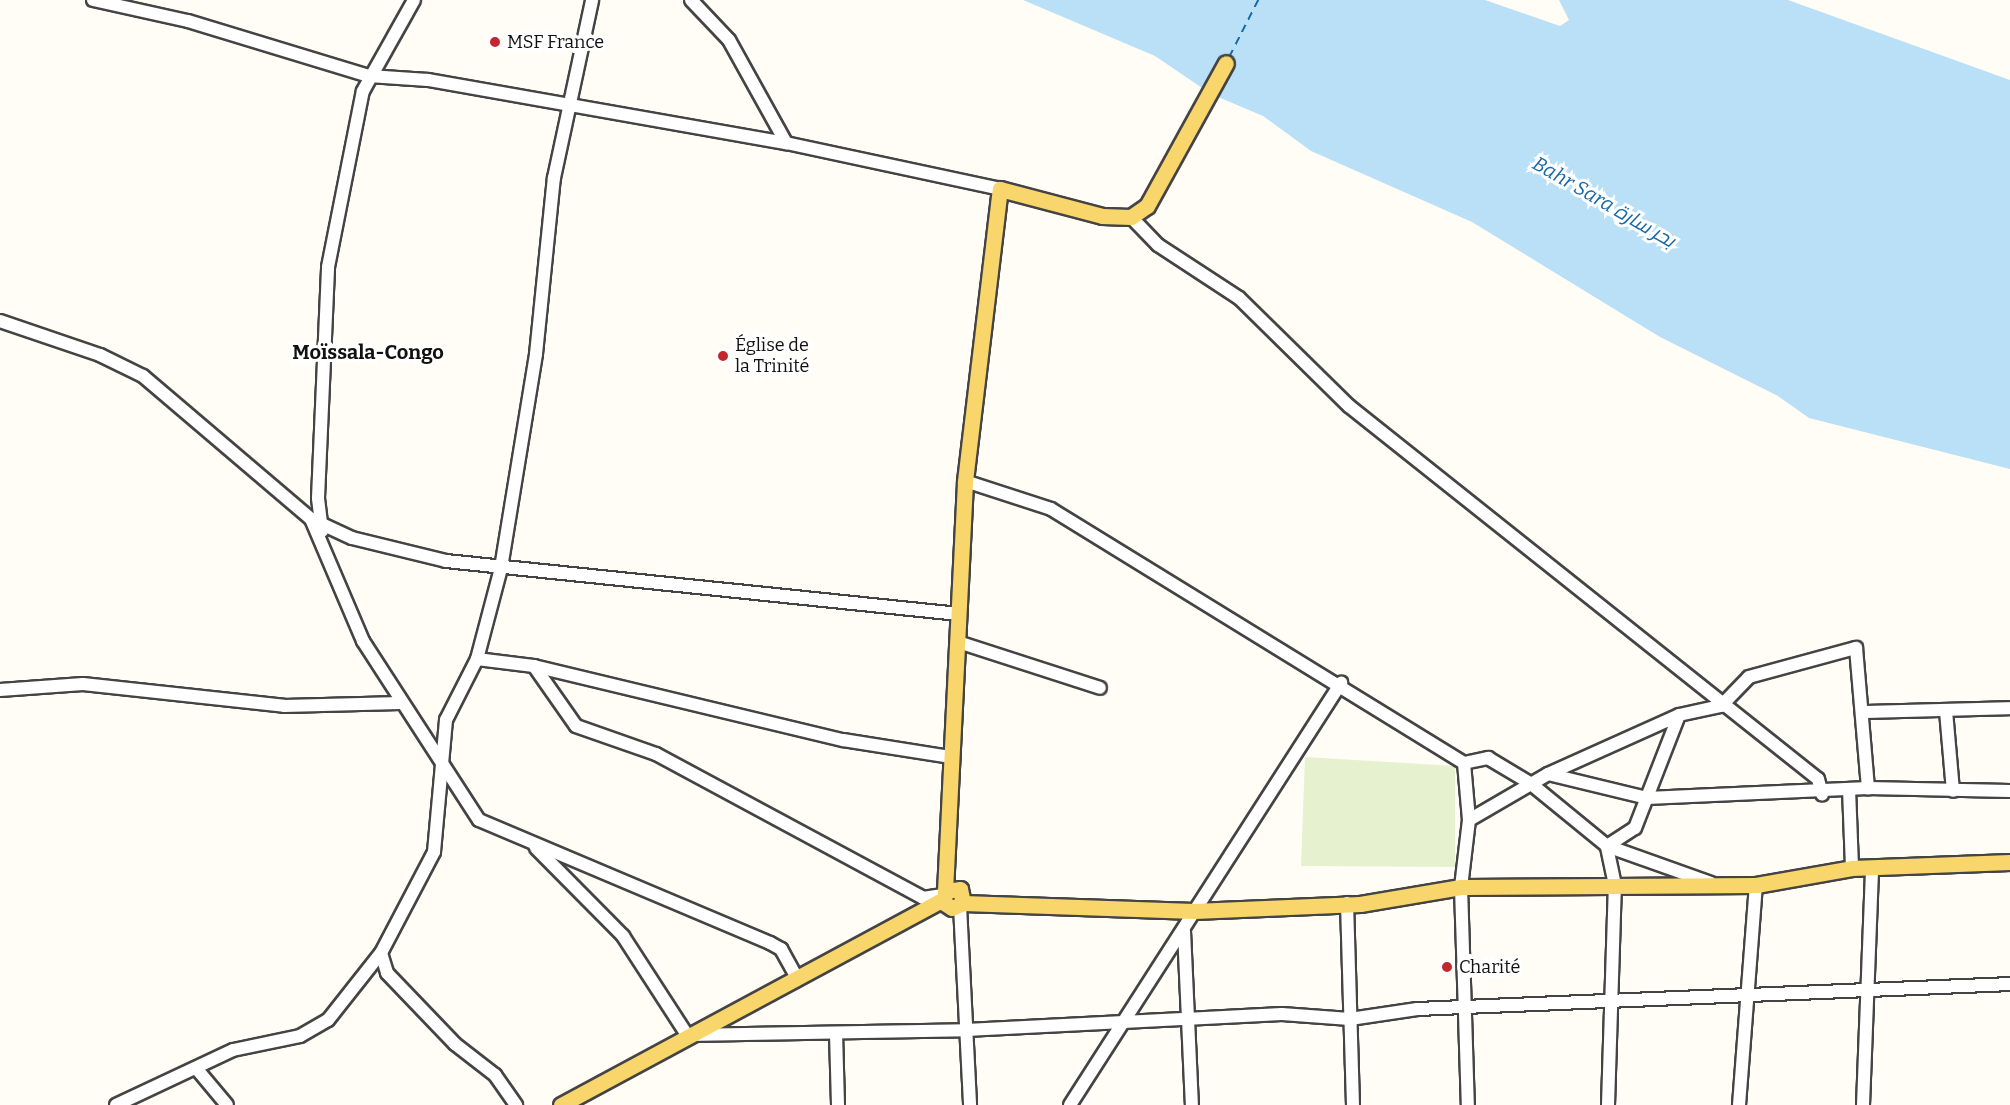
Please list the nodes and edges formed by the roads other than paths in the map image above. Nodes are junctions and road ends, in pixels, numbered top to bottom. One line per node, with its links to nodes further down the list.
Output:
1 (93, 0): 6 (street)
2 (414, 0): 6 (street)
3 (592, 0): 7 (street)
4 (691, 0): 8 (street)
5 (1226, 63): 10 (main road)
6 (369, 76): 7 (street); 14 (street)
7 (567, 108): 8 (street); 16 (street)
8 (786, 143): 9 (street)
9 (1000, 189): 10 (main road); 12 (main road)
10 (1131, 217): 25 (street)
11 (0, 321): 13 (street)
12 (965, 481): 17 (main road); 21 (street)
13 (311, 519): 14 (street); 15 (street)
14 (324, 527): 15 (street); 16 (street)
15 (319, 541): 24 (street)
16 (501, 568): 17 (street); 19 (street)
17 (959, 614): 18 (main road)
18 (958, 642): 22 (street); 30 (main road)
19 (477, 659): 20 (street); 31 (street)
20 (534, 666): 30 (street); 51 (street)
21 (1341, 683): 32 (street); 54 (street)
22 (1100, 688)
23 (0, 690): 24 (street)
24 (400, 703): 31 (street)
25 (1721, 706): 28 (street); 29 (street); 39 (street)
26 (2010, 708): 27 (street)
27 (1946, 711): 28 (street); 37 (street)
28 (1862, 712): 35 (street)
29 (1679, 715): 33 (street); 40 (street)
30 (951, 757): 51 (main road)
31 (438, 763): 43 (street); 56 (street)
32 (1464, 763): 34 (street); 41 (street)
33 (1548, 774): 34 (street); 40 (street)
34 (1530, 783): 41 (street); 42 (street)
35 (1868, 788): 36 (street); 37 (street)
36 (1849, 789): 39 (street); 46 (street)
37 (1953, 791): 38 (street)
38 (2010, 791)
39 (1822, 794): 40 (street)
40 (1647, 798): 42 (street)
41 (1469, 820): 50 (street)
42 (1607, 846): 47 (street); 48 (street)
43 (536, 848): 57 (street); 68 (street)
44 (2010, 862): 45 (main road)
45 (1872, 867): 46 (main road); 59 (street)
46 (1852, 868): 49 (main road)
47 (1615, 885): 48 (main road); 50 (main road); 61 (street)
48 (1715, 885): 49 (main road)
49 (1756, 885): 60 (street)
50 (1461, 888): 52 (main road); 62 (street)
51 (944, 895): 53 (main road); 57 (main road)
52 (1347, 903): 54 (main road); 65 (street)
53 (962, 905): 54 (main road); 66 (street)
54 (1194, 911): 55 (street)
55 (1184, 931): 63 (street); 64 (street)
56 (381, 953): 69 (street); 72 (street)
57 (796, 976): 68 (main road)
58 (2010, 984): 59 (street)
59 (1869, 988): 60 (street); 82 (street)
60 (1746, 994): 61 (street); 81 (street)
61 (1608, 1000): 62 (street); 80 (street)
62 (1467, 1009): 65 (street); 79 (street)
63 (1121, 1019): 64 (street); 66 (street); 76 (street)
64 (1186, 1019): 65 (street); 77 (street)
65 (1350, 1019): 78 (street)
66 (966, 1030): 67 (street); 75 (street)
67 (836, 1033): 68 (street); 74 (street)
68 (687, 1035): 73 (main road)
69 (196, 1068): 70 (street); 71 (street)
70 (116, 1105)
71 (227, 1105)
72 (516, 1105)
73 (561, 1105)
74 (838, 1105)
75 (970, 1105)
76 (1070, 1105)
77 (1192, 1105)
78 (1353, 1105)
79 (1468, 1105)
80 (1608, 1105)
81 (1739, 1105)
82 (1863, 1105)

